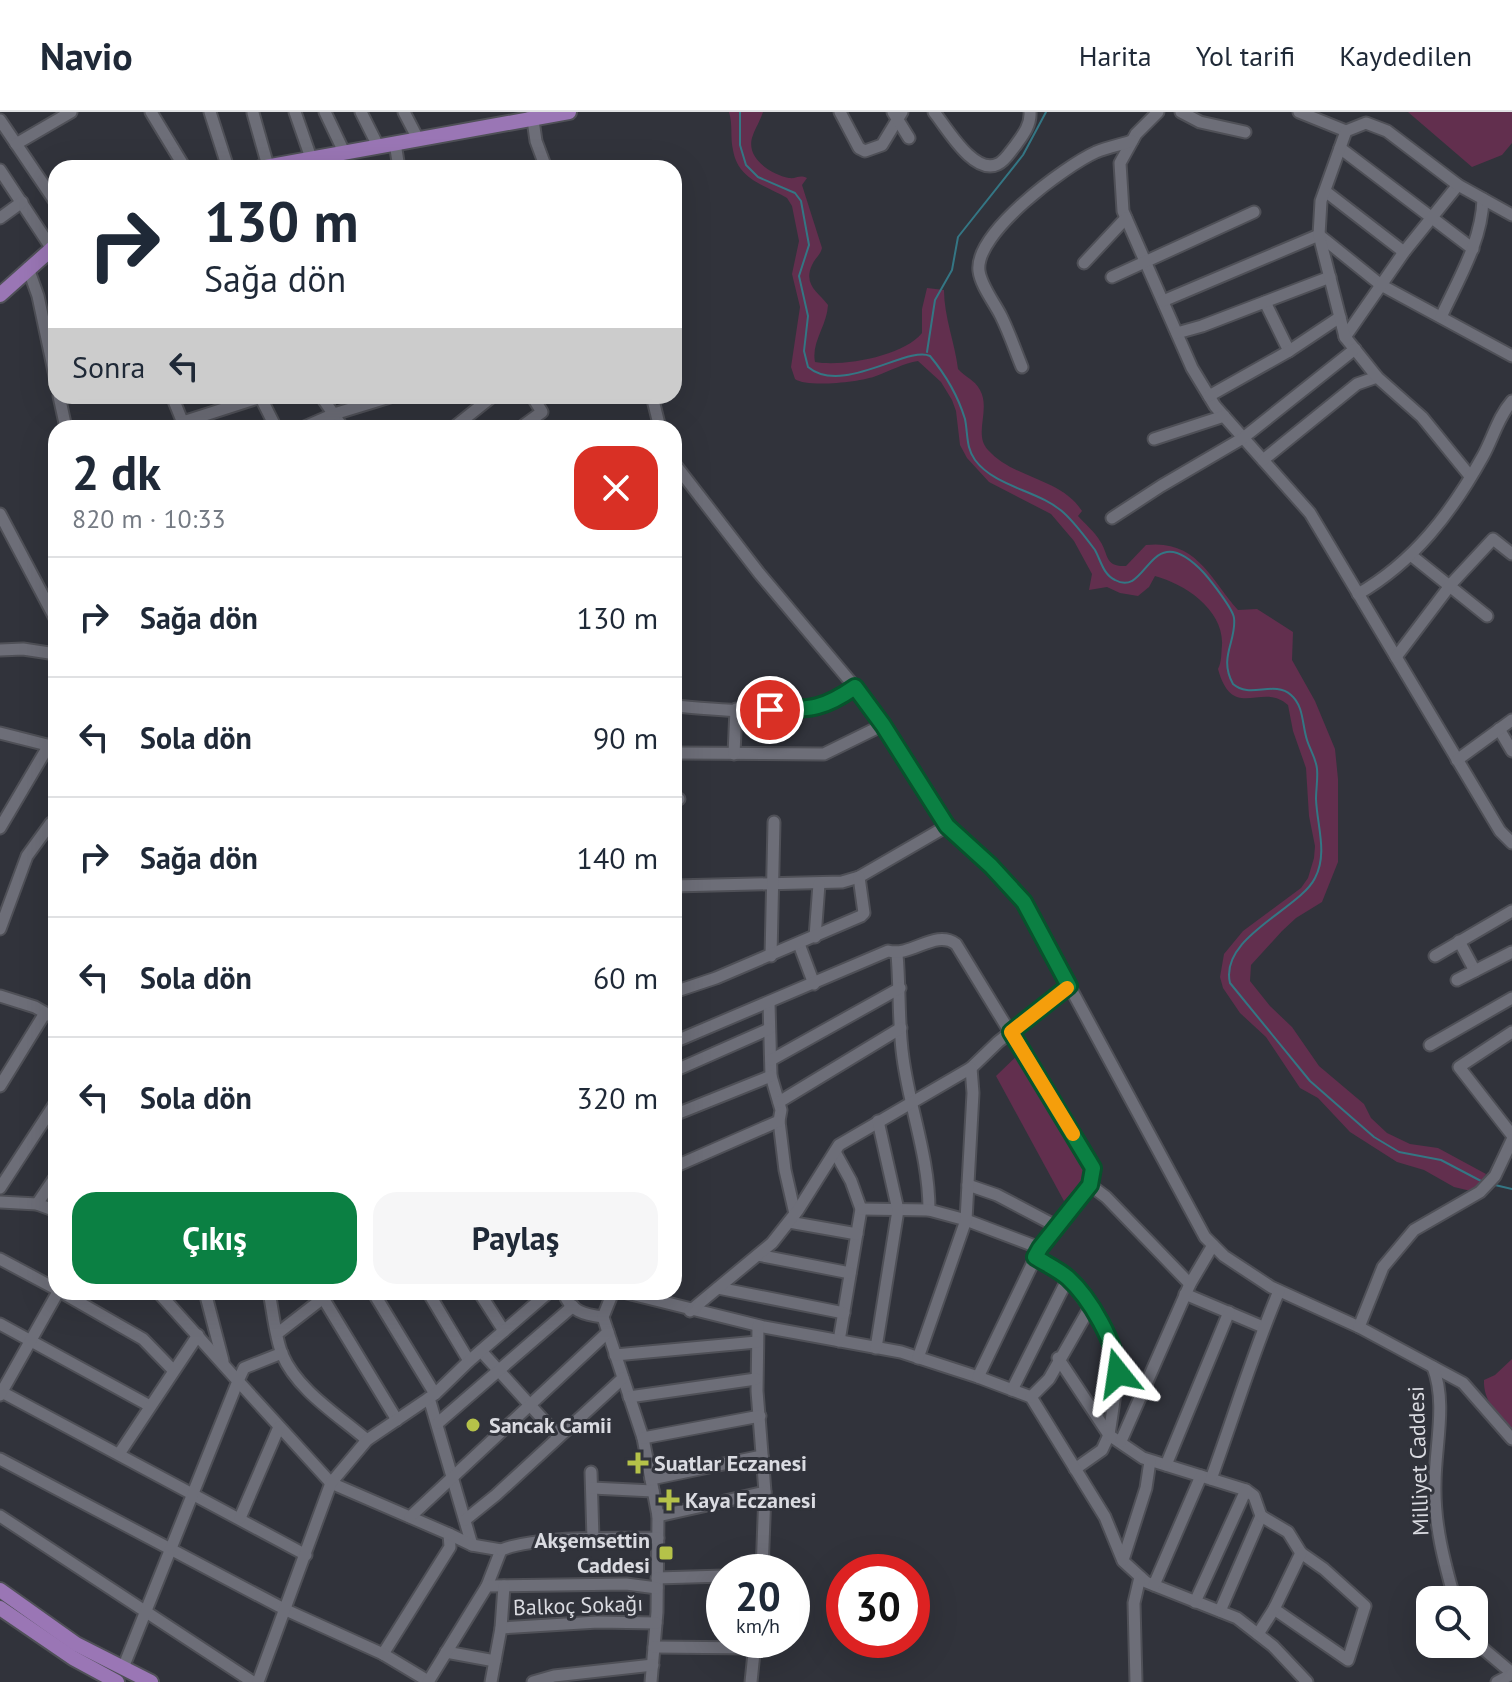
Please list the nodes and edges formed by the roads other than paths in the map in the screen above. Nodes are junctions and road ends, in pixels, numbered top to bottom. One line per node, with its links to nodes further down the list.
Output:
1 (71, 112): 25 (street)
2 (151, 112): 30 (street)
3 (210, 112): 31 (street)
4 (295, 112): 29 (street)
5 (325, 112): 28 (street)
6 (361, 112): 26 (street)
7 (404, 112): 22 (street)
8 (569, 112): 16 (main road)
9 (840, 112): 17 (street)
10 (934, 112): 11 (street)
11 (1030, 112)
12 (1158, 112): 23 (street)
13 (1181, 112): 20 (street)
14 (1299, 112): 19 (street)
15 (253, 113): 32 (street)
16 (532, 115): 22 (main road); 35 (street)
17 (898, 115): 21 (street)
18 (0, 120): 25 (street)
19 (1346, 131): 27 (street); 37 (street)
20 (1245, 132)
21 (909, 138)
22 (418, 139): 24 (main road)
23 (1132, 141): 46 (street); 69 (street)
24 (395, 143): 26 (main road); 34 (street)
25 (16, 144): 38 (street)
26 (378, 146): 28 (main road)
27 (1340, 148): 39 (street); 44 (street)
28 (344, 152): 29 (main road)
29 (311, 158): 33 (main road)
30 (180, 160)
31 (225, 160)
32 (263, 160)
33 (301, 160)
34 (398, 160)
35 (543, 160)
36 (0, 170): 41 (street)
37 (1458, 185): 40 (street); 44 (street)
38 (48, 191)
39 (1325, 191): 47 (street); 51 (street)
40 (1483, 199): 43 (street); 49 (street)
41 (22, 202): 45 (street); 48 (street)
42 (1254, 212): 52 (street)
43 (1512, 215)
44 (1430, 217): 49 (street); 51 (street)
45 (0, 218)
46 (1126, 218): 52 (street); 53 (street)
47 (1319, 235): 56 (street); 57 (street); 59 (street)
48 (48, 239)
49 (1473, 249): 62 (street)
50 (48, 252): 54 (main road)
51 (1404, 252): 57 (street)
52 (1145, 260): 55 (street); 59 (street)
53 (1084, 263)
54 (28, 268): 58 (main road); 65 (street)
55 (1112, 277)
56 (1330, 277): 60 (street); 61 (street)
57 (1381, 285): 62 (street); 64 (street)
58 (2, 289)
59 (1163, 301): 63 (street)
60 (1265, 302): 63 (street); 67 (street)
61 (1340, 317): 64 (street); 67 (street)
62 (1441, 317): 68 (street)
63 (1177, 333): 71 (street)
64 (1345, 337): 66 (street)
65 (48, 343)
66 (1355, 349): 70 (street); 85 (street)
67 (1289, 351): 71 (street)
68 (1512, 356)
69 (1022, 367)
70 (1377, 377): 87 (street); 89 (street)
71 (1209, 396): 79 (street)
72 (1512, 401): 89 (street)
73 (240, 404): 80 (street)
74 (327, 404): 78 (street)
75 (367, 404): 78 (street)
76 (483, 404): 83 (street)
77 (537, 404): 84 (street)
78 (334, 414): 81 (street); 82 (street)
79 (1224, 416): 85 (street); 86 (street)
80 (197, 420)
81 (320, 420)
82 (338, 420)
83 (463, 420)
84 (531, 420)
85 (1243, 438): 87 (street); 91 (street)
86 (1154, 439)
87 (1263, 460): 95 (street)
88 (682, 473): 101 (street)
89 (1470, 476): 93 (street)
90 (0, 514): 96 (street)
91 (1112, 518)
92 (1512, 552): 94 (street)
93 (1412, 556): 94 (street); 95 (street)
94 (1449, 587): 97 (street); 100 (street)
95 (1358, 594): 100 (street)
96 (48, 605)
97 (1487, 616)
98 (0, 650): 99 (street)
99 (48, 653)
100 (1396, 657): 113 (street)
101 (855, 687): 103 (street); 105 (street)
102 (682, 706): 103 (street)
103 (736, 709): 112 (street)
104 (1512, 720): 106 (street)
105 (883, 725): 112 (street); 117 (street)
106 (1499, 729): 109 (street); 113 (street)
107 (0, 733): 108 (street)
108 (48, 745)
109 (1512, 751)
110 (48, 752): 115 (street)
111 (682, 753): 112 (street)
112 (734, 754)
113 (1457, 760): 120 (street)
114 (0, 798): 115 (street)
115 (15, 802): 119 (street)
116 (774, 822): 122 (street)
117 (947, 826): 121 (street); 137 (street)
118 (48, 827): 126 (street)
119 (0, 828)
120 (1512, 843)
121 (859, 877): 123 (street); 127 (street)
122 (773, 884): 123 (street); 124 (street); 132 (street)
123 (819, 884): 127 (street)
124 (682, 886)
125 (1512, 911): 128 (street)
126 (0, 929)
127 (815, 937): 129 (street)
128 (1459, 941): 133 (street); 134 (street)
129 (799, 944): 132 (street); 136 (street)
130 (1512, 952): 134 (street)
131 (897, 954): 136 (street); 138 (street); 147 (street)
132 (771, 956): 139 (street)
133 (1435, 956)
134 (1475, 971): 135 (street)
135 (1457, 980)
136 (814, 984): 142 (street)
137 (1069, 986): 147 (street); 179 (street)
138 (900, 988): 145 (street); 151 (street)
139 (682, 990)
140 (0, 996): 143 (street)
141 (1512, 998): 150 (street)
142 (769, 1003): 146 (street); 149 (street)
143 (48, 1015)
144 (48, 1020): 155 (street)
145 (901, 1028): 156 (street); 157 (street)
146 (769, 1029): 151 (street); 152 (street)
147 (1011, 1032): 153 (street); 166 (street)
148 (1512, 1032): 162 (street)
149 (682, 1039)
150 (1430, 1045)
151 (771, 1060): 154 (street)
152 (682, 1067)
153 (971, 1068): 156 (street); 165 (street)
154 (771, 1076): 157 (street); 158 (street)
155 (0, 1086)
156 (913, 1101): 161 (street); 174 (street)
157 (779, 1102): 160 (street)
158 (682, 1112)
159 (48, 1114): 167 (street)
160 (779, 1121): 164 (street); 175 (street)
161 (878, 1121): 163 (street); 173 (street)
162 (1512, 1138): 212 (street)
163 (835, 1152): 172 (street); 175 (street)
164 (682, 1163)
165 (968, 1185): 176 (street); 177 (street)
166 (1090, 1185): 177 (street); 187 (street)
167 (0, 1188)
168 (48, 1188): 170 (street)
169 (0, 1202): 170 (street)
170 (37, 1204): 171 (street)
171 (48, 1208)
172 (861, 1209): 173 (street); 178 (street)
173 (898, 1210): 174 (street); 220 (street)
174 (929, 1210): 176 (street)
175 (792, 1218): 178 (street); 181 (street)
176 (966, 1220): 180 (street); 224 (street)
177 (1056, 1226): 180 (street)
178 (857, 1234): 183 (street)
179 (1213, 1245): 187 (street); 188 (street)
180 (1038, 1252): 184 (street); 231 (street)
181 (758, 1255): 183 (street); 186 (street)
182 (0, 1259): 185 (street)
183 (850, 1273): 207 (street)
184 (1068, 1278): 204 (street); 235 (street)
185 (48, 1285)
186 (718, 1288): 205 (street); 207 (street)
187 (1188, 1289): 206 (street); 251 (street)
188 (1279, 1291): 211 (street); 212 (street)
189 (53, 1300): 217 (street)
190 (74, 1300): 229 (street)
191 (165, 1300): 216 (street)
192 (207, 1300): 227 (street)
193 (271, 1300): 215 (street)
194 (321, 1300): 215 (street)
195 (330, 1300): 243 (street)
196 (378, 1300): 237 (street)
197 (433, 1300): 226 (street)
198 (486, 1300): 213 (street)
199 (540, 1300): 213 (street)
200 (566, 1300): 203 (street)
201 (610, 1300): 208 (street)
202 (651, 1300): 205 (street)
203 (573, 1306): 208 (street); 230 (street)
204 (1090, 1307): 225 (street); 246 (street)
205 (690, 1311): 210 (street)
206 (1229, 1312): 211 (street); 256 (street)
207 (844, 1313): 218 (street)
208 (603, 1317): 214 (street)
209 (0, 1324): 217 (street)
210 (758, 1326): 218 (street); 219 (street)
211 (1263, 1327): 260 (street)
212 (1359, 1327): 228 (street)
213 (504, 1331): 221 (street)
214 (608, 1332): 223 (street); 240 (street)
215 (278, 1333): 222 (street)
216 (198, 1335): 227 (street); 229 (street)
217 (30, 1340): 236 (street); 241 (street)
218 (839, 1341): 220 (street)
219 (757, 1342): 223 (street); 233 (street)
220 (876, 1348): 224 (street)
221 (481, 1351): 226 (street); 230 (street)
222 (282, 1353): 234 (street); 250 (street)
223 (615, 1355): 232 (street)
224 (918, 1358): 231 (street)
225 (1058, 1358): 239 (street); 246 (street)
226 (469, 1361): 237 (street)
227 (224, 1366): 234 (street)
228 (1433, 1367): 249 (street); 290 (street, Milliyet Caddesi)
229 (173, 1370): 241 (street)
230 (499, 1370): 240 (street); 244 (street)
231 (978, 1377): 235 (street)
232 (623, 1378): 238 (street); 247 (street)
233 (756, 1379): 238 (street); 242 (street)
234 (238, 1381): 245 (street); 266 (street)
235 (1012, 1390): 239 (street)
236 (1, 1392): 252 (street)
237 (432, 1396): 243 (street); 244 (street)
238 (629, 1397): 248 (street)
239 (1031, 1397): 257 (street)
240 (531, 1405): 247 (street); 259 (street)
241 (150, 1406): 252 (street)
242 (760, 1416): 248 (street); 253 (street)
243 (397, 1420): 250 (street)
244 (438, 1423): 259 (street)
245 (279, 1427): 262 (street); 272 (street)
246 (1109, 1435): 251 (street); 257 (street)
247 (558, 1436): 273 (street)
248 (643, 1438): 261 (street)
249 (1512, 1439)
250 (367, 1440): 262 (street)
251 (1121, 1441): 255 (street)
252 (119, 1454): 266 (street)
253 (762, 1456): 261 (street); 267 (street)
254 (0, 1459): 278 (street)
255 (1150, 1461): 256 (street); 283 (street)
256 (1166, 1465): 260 (street)
257 (1075, 1469): 283 (street)
258 (591, 1472): 263 (street)
259 (454, 1478): 271 (street); 273 (street)
260 (1206, 1478): 264 (street); 287 (street)
261 (651, 1479): 265 (street)
262 (331, 1483): 271 (street); 282 (street)
263 (592, 1488): 265 (street); 276 (street)
264 (1246, 1490): 270 (street); 292 (street)
265 (653, 1491): 269 (street)
266 (193, 1492): 272 (street); 278 (street)
267 (765, 1492): 269 (street); 281 (street)
268 (0, 1516): 295 (street)
269 (658, 1516): 275 (street)
270 (1261, 1516): 280 (street); 297 (street)
271 (410, 1517): 274 (street)
272 (240, 1518): 282 (street)
273 (465, 1520): 277 (street)
274 (449, 1534): 277 (street); 305 (street)
275 (658, 1538): 276 (street); 286 (street)
276 (593, 1539): 279 (street)
277 (472, 1545): 279 (street)
278 (170, 1549): 295 (street); 296 (street)
279 (501, 1550): 288 (street)
280 (1301, 1553): 294 (street); 294 (street)
281 (763, 1554)
282 (306, 1555): 296 (street)
283 (1123, 1561): 284 (street)
284 (1140, 1577): 287 (street); 319 (street)
285 (706, 1578): 286 (street)
286 (657, 1583): 289 (street); 298 (street)
287 (1154, 1585): 292 (street)
288 (487, 1586): 289 (street); 303 (street)
289 (504, 1586): 299 (street)
290 (1451, 1586)
291 (0, 1590): 310 (main road)
292 (1195, 1602): 297 (street)
293 (0, 1608): 311 (main road)
294 (1274, 1609): 300 (street)
295 (145, 1610): 310 (street); 314 (street)
296 (286, 1610): 305 (street); 314 (street)
297 (1220, 1611): 300 (street)
298 (656, 1623): 299 (street, Balkoç Sokağı); 302 (street)
299 (501, 1628): 307 (street)
300 (1258, 1634): 320 (street)
301 (706, 1645): 302 (street)
302 (654, 1647): 308 (street)
303 (446, 1652): 307 (street); 312 (street)
304 (1488, 1653): 309 (street)
305 (383, 1654): 312 (street)
306 (754, 1658): 318 (street)
307 (495, 1661): 315 (street)
308 (653, 1665): 316 (street); 317 (street)
309 (1512, 1674): 321 (street)
310 (120, 1675): 311 (main road); 313 (main road)
311 (100, 1678)
312 (428, 1681)
313 (151, 1682)
314 (255, 1682)
315 (493, 1682)
316 (533, 1682)
317 (651, 1682)
318 (751, 1682)
319 (1136, 1682)
320 (1307, 1682)
321 (1497, 1682)

